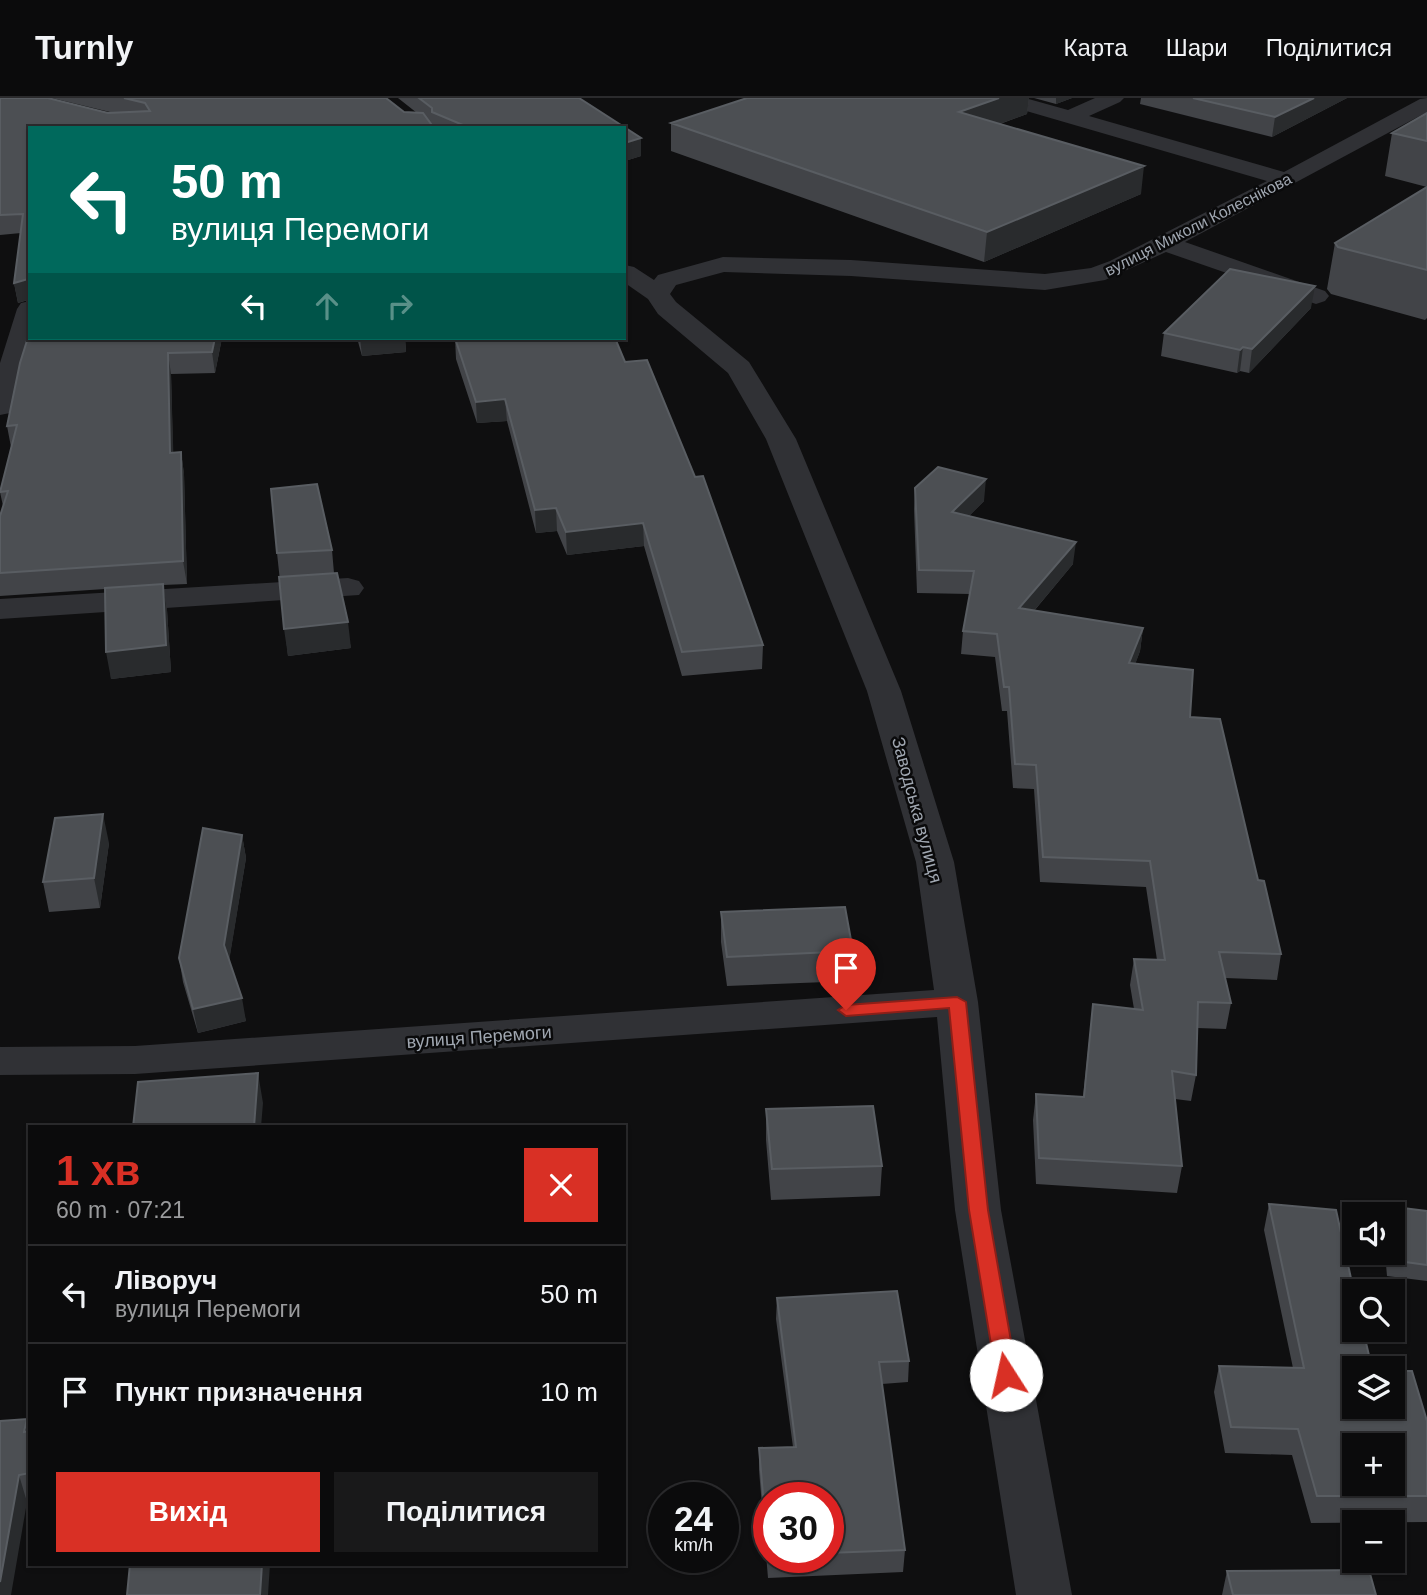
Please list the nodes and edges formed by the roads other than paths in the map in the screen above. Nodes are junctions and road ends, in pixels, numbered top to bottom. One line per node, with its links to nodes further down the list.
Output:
1 (1002, 98): 4 (street)
2 (1113, 98): 4 (street)
3 (1426, 104): 5 (street, вулиця Миколи Колеснікова)
4 (1068, 118): 5 (street)
5 (1287, 180): 6 (street, вулиця Миколи Колеснікова)
6 (1166, 243): 8 (street, вулиця Миколи Колеснікова); 9 (street)
7 (641, 266): 8 (street, вулиця Миколи Колеснікова); 8 (street); 14 (street, Заводська вулиця)
8 (712, 266)
9 (1317, 296)
10 (23, 301): 11 (street)
11 (0, 407)
12 (348, 588): 13 (street)
13 (0, 609)
14 (957, 1002): 15 (street, вулиця Перемоги); 16 (street, Заводська вулиця)
15 (0, 1061)
16 (1044, 1595)

